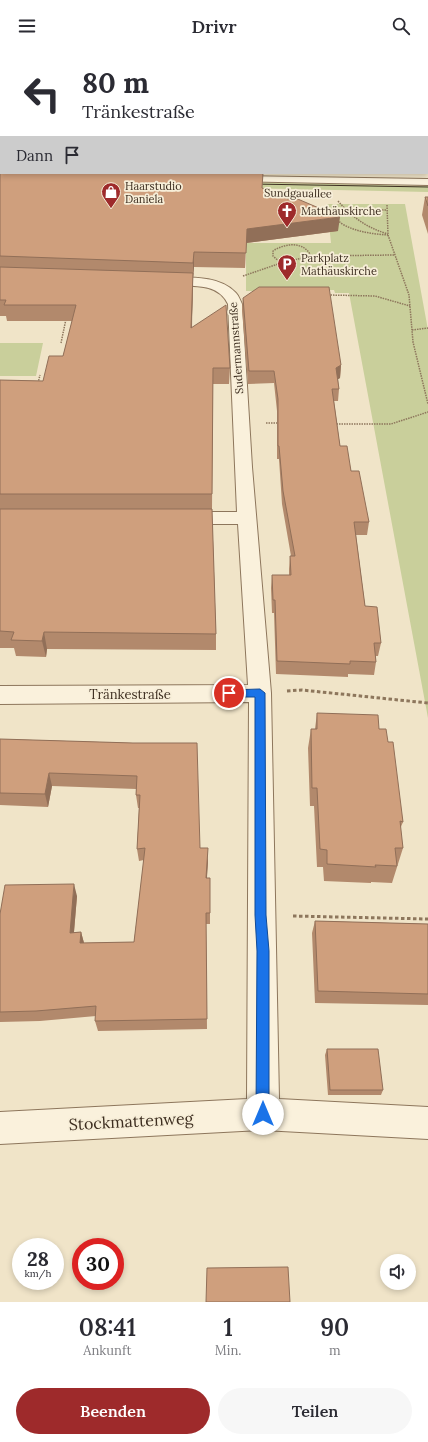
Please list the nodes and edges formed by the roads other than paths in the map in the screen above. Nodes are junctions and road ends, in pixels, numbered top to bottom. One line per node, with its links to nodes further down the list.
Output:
1 (280, 176): 2 (street, Sundgauallee); 3 (street, Sundgauallee)
2 (220, 179)
3 (428, 182)
4 (149, 281): 6 (street, Sudermannstraße)
5 (168, 518): 6 (street)
6 (247, 518): 7 (street, Sudermannstraße)
7 (260, 693): 8 (street, Tränkestraße); 9 (street)
8 (0, 695)
9 (263, 1114): 10 (street, Stockmattenweg); 11 (street, Stockmattenweg)
10 (428, 1123)
11 (0, 1128)

